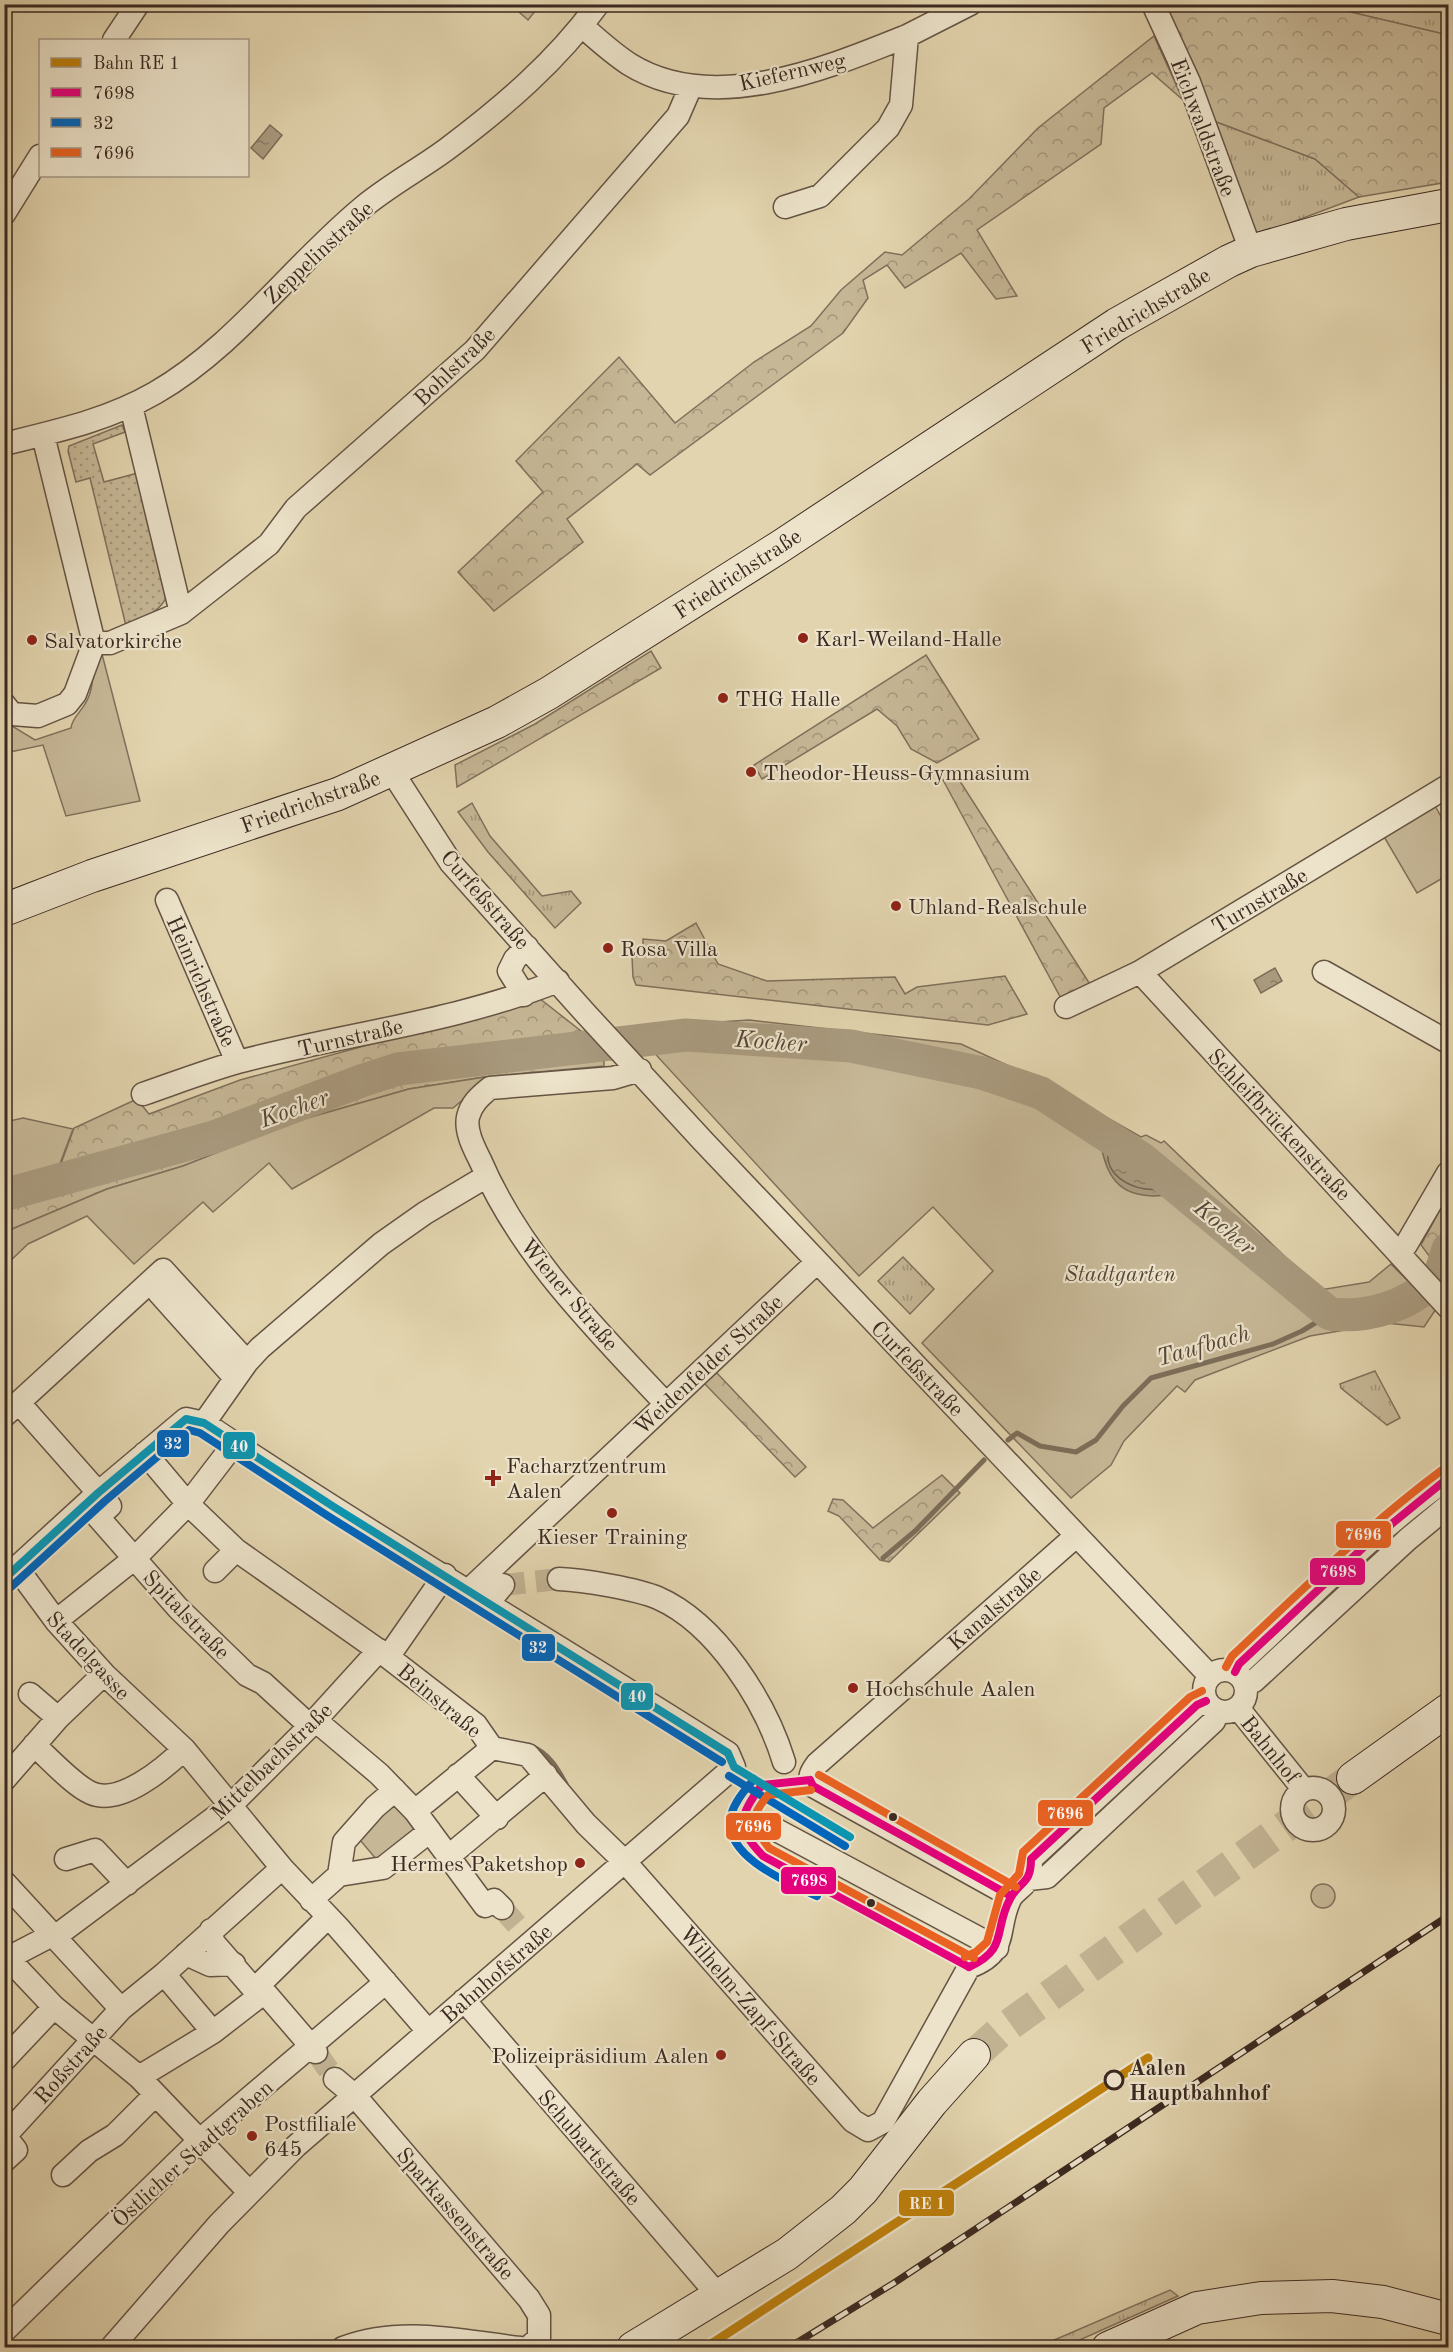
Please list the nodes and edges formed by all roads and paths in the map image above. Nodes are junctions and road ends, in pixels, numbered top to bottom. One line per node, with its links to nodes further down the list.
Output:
1 (138, 4): 7 (street)
2 (598, 4): 5 (street, Zeppelinstraße)
3 (970, 4): 6 (street, Kiefernweg)
4 (1153, 4): 13 (street, Eichwaldstraße)
5 (582, 26): 8 (street, Kiefernweg); 14 (street, Zeppelinstraße)
6 (907, 36): 8 (street, Kiefernweg); 11 (street)
7 (115, 39)
8 (691, 86): 17 (street, Bohlstraße)
9 (39, 158): 12 (street)
10 (1449, 205): 13 (main road, Friedrichstraße)
11 (786, 207)
12 (4, 214)
13 (1251, 251): 20 (main road, Friedrichstraße)
14 (130, 406): 15 (street, Zeppelinstraße); 17 (street)
15 (42, 435): 16 (street, Zeppelinstraße); 18 (street)
16 (4, 444)
17 (181, 613): 18 (street, Bohlstraße)
18 (93, 643): 19 (street)
19 (4, 704)
20 (392, 770): 23 (main road, Friedrichstraße); 24 (street, Curfeßstraße)
21 (1449, 786): 25 (street, Turnstraße)
22 (167, 900): 31 (street, Heinrichstraße)
23 (4, 910)
24 (527, 948): 27 (street, Curfeßstraße); 28 (street)
25 (1140, 972): 29 (street, Turnstraße); 36 (street, Schleifbrückenstraße)
26 (1324, 972): 30 (street)
27 (558, 981): 28 (street, Turnstraße); 32 (street, Curfeßstraße)
28 (524, 995): 31 (street, Turnstraße)
29 (1066, 1007)
30 (1449, 1042)
31 (237, 1062): 33 (street, Turnstraße)
32 (634, 1063): 35 (street, Wiener Straße); 37 (street, Curfeßstraße)
33 (143, 1094)
34 (1449, 1173): 36 (street)
35 (487, 1176): 39 (street); 40 (street, Wiener Straße)
36 (1398, 1252): 38 (street, Schleifbrückenstraße)
37 (817, 1262): 40 (street, Weidenfelder Straße); 49 (street, Curfeßstraße)
38 (1444, 1301)
39 (241, 1370): 41 (street); 42 (street)
40 (666, 1404): 57 (street, Weidenfelder Straße)
41 (12, 1409): 46 (street)
42 (204, 1423): 43 (street); 44 (street)
43 (234, 1443): 47 (street); 53 (street)
44 (145, 1453): 46 (street); 47 (street, Beinstraße)
45 (1449, 1478): 63 (street)
46 (98, 1493): 51 (street, Spitalstraße); 54 (street)
47 (188, 1504): 50 (street, Beinstraße); 51 (street)
48 (1449, 1506): 63 (street)
49 (1076, 1536): 62 (street, Curfeßstraße); 91 (street, Kanalstraße)
50 (236, 1550): 52 (street); 60 (street, Beinstraße)
51 (135, 1558): 59 (street); 68 (street, Spitalstraße)
52 (215, 1571)
53 (445, 1575): 57 (street); 60 (street, Mittelbachstraße)
54 (8, 1576): 59 (street, Stadelgasse)
55 (559, 1578): 72 (street)
56 (503, 1585): 58 (street)
57 (468, 1590): 58 (street)
58 (488, 1603): 86 (street, Bahnhofstraße)
59 (56, 1621): 61 (street, Stadelgasse)
60 (383, 1654): 68 (street, Mittelbachstraße); 71 (street, Beinstraße)
61 (104, 1674): 67 (street); 69 (street, Stadelgasse)
62 (1210, 1676): 63 (street); 65 (street)
63 (1240, 1678): 65 (street)
64 (30, 1694): 67 (street)
65 (1221, 1706): 78 (street, Bahnhof); 91 (street)
66 (1449, 1710): 75 (main road)
67 (58, 1718): 70 (street)
68 (313, 1723): 77 (street, Spitalstraße); 79 (street, Mittelbachstraße)
69 (178, 1735): 70 (street); 79 (street, Stadelgasse)
70 (34, 1744): 76 (street)
71 (492, 1748): 73 (street); 74 (street, Beinstraße)
72 (784, 1762)
73 (458, 1775): 80 (street); 81 (street)
74 (546, 1775): 81 (street); 86 (street, Beinstraße)
75 (1353, 1778)
76 (4, 1780)
77 (390, 1785): 80 (street, Spitalstraße); 88 (street)
78 (1304, 1790)
79 (230, 1806): 87 (street, Stadelgasse); 90 (street, Mittelbachstraße)
80 (415, 1811): 83 (street, Spitalstraße)
81 (497, 1818): 84 (street)
82 (769, 1826): 96 (street)
83 (430, 1831): 84 (street, Spitalstraße); 88 (street)
84 (448, 1856): 92 (street, Spitalstraße)
85 (66, 1859): 90 (street)
86 (626, 1863): 96 (street, Wilhelm-Zapf-Straße); 103 (street, Bahnhofstraße)
87 (282, 1868): 93 (street, Stadelgasse); 94 (street, Roßstraße)
88 (339, 1875): 93 (street)
89 (4, 1882): 95 (street)
90 (127, 1884): 95 (street, Mittelbachstraße)
91 (1009, 1901): 96 (street)
92 (502, 1908)
93 (321, 1910): 101 (street, Stadelgasse); 102 (street)
94 (212, 1930): 97 (street, Roßstraße); 99 (street)
95 (55, 1935): 98 (street, Mittelbachstraße); 105 (street)
96 (997, 1948)
97 (186, 1953): 99 (street); 100 (street, Roßstraße)
98 (6, 1956): 104 (street)
99 (234, 1964): 102 (street)
100 (164, 1974): 105 (street, Roßstraße); 106 (street)
101 (386, 1982): 107 (street, Stadelgasse); 109 (street, Östlicher Stadtgraben)
102 (260, 1990): 106 (street); 109 (street)
103 (464, 2000): 107 (street, Bahnhofstraße); 120 (street, Schubartstraße)
104 (54, 2007): 108 (street); 111 (street)
105 (120, 2009): 108 (street, Roßstraße)
106 (213, 2031): 112 (street)
107 (428, 2031): 115 (street, Bahnhofstraße)
108 (92, 2038): 112 (street); 117 (street, Roßstraße)
109 (314, 2049): 116 (street, Östlicher Stadtgraben)
110 (974, 2055): 120 (main road)
111 (4, 2060)
112 (139, 2077): 114 (street)
113 (335, 2079): 115 (street)
114 (154, 2096): 116 (street); 118 (street)
115 (355, 2096): 119 (street, Bahnhofstraße); 123 (street, Sparkassenstraße)
116 (200, 2140): 119 (street); 122 (street, Östlicher Stadtgraben)
117 (4, 2161)
118 (63, 2175)
119 (249, 2192): 124 (street, Bahnhofstraße)
120 (717, 2294): 126 (main road)
121 (1449, 2319): 127 (main road)
122 (4, 2331)
123 (529, 2344): 125 (street)
124 (111, 2348)
125 (343, 2348)
126 (633, 2348)
127 (1108, 2348)

